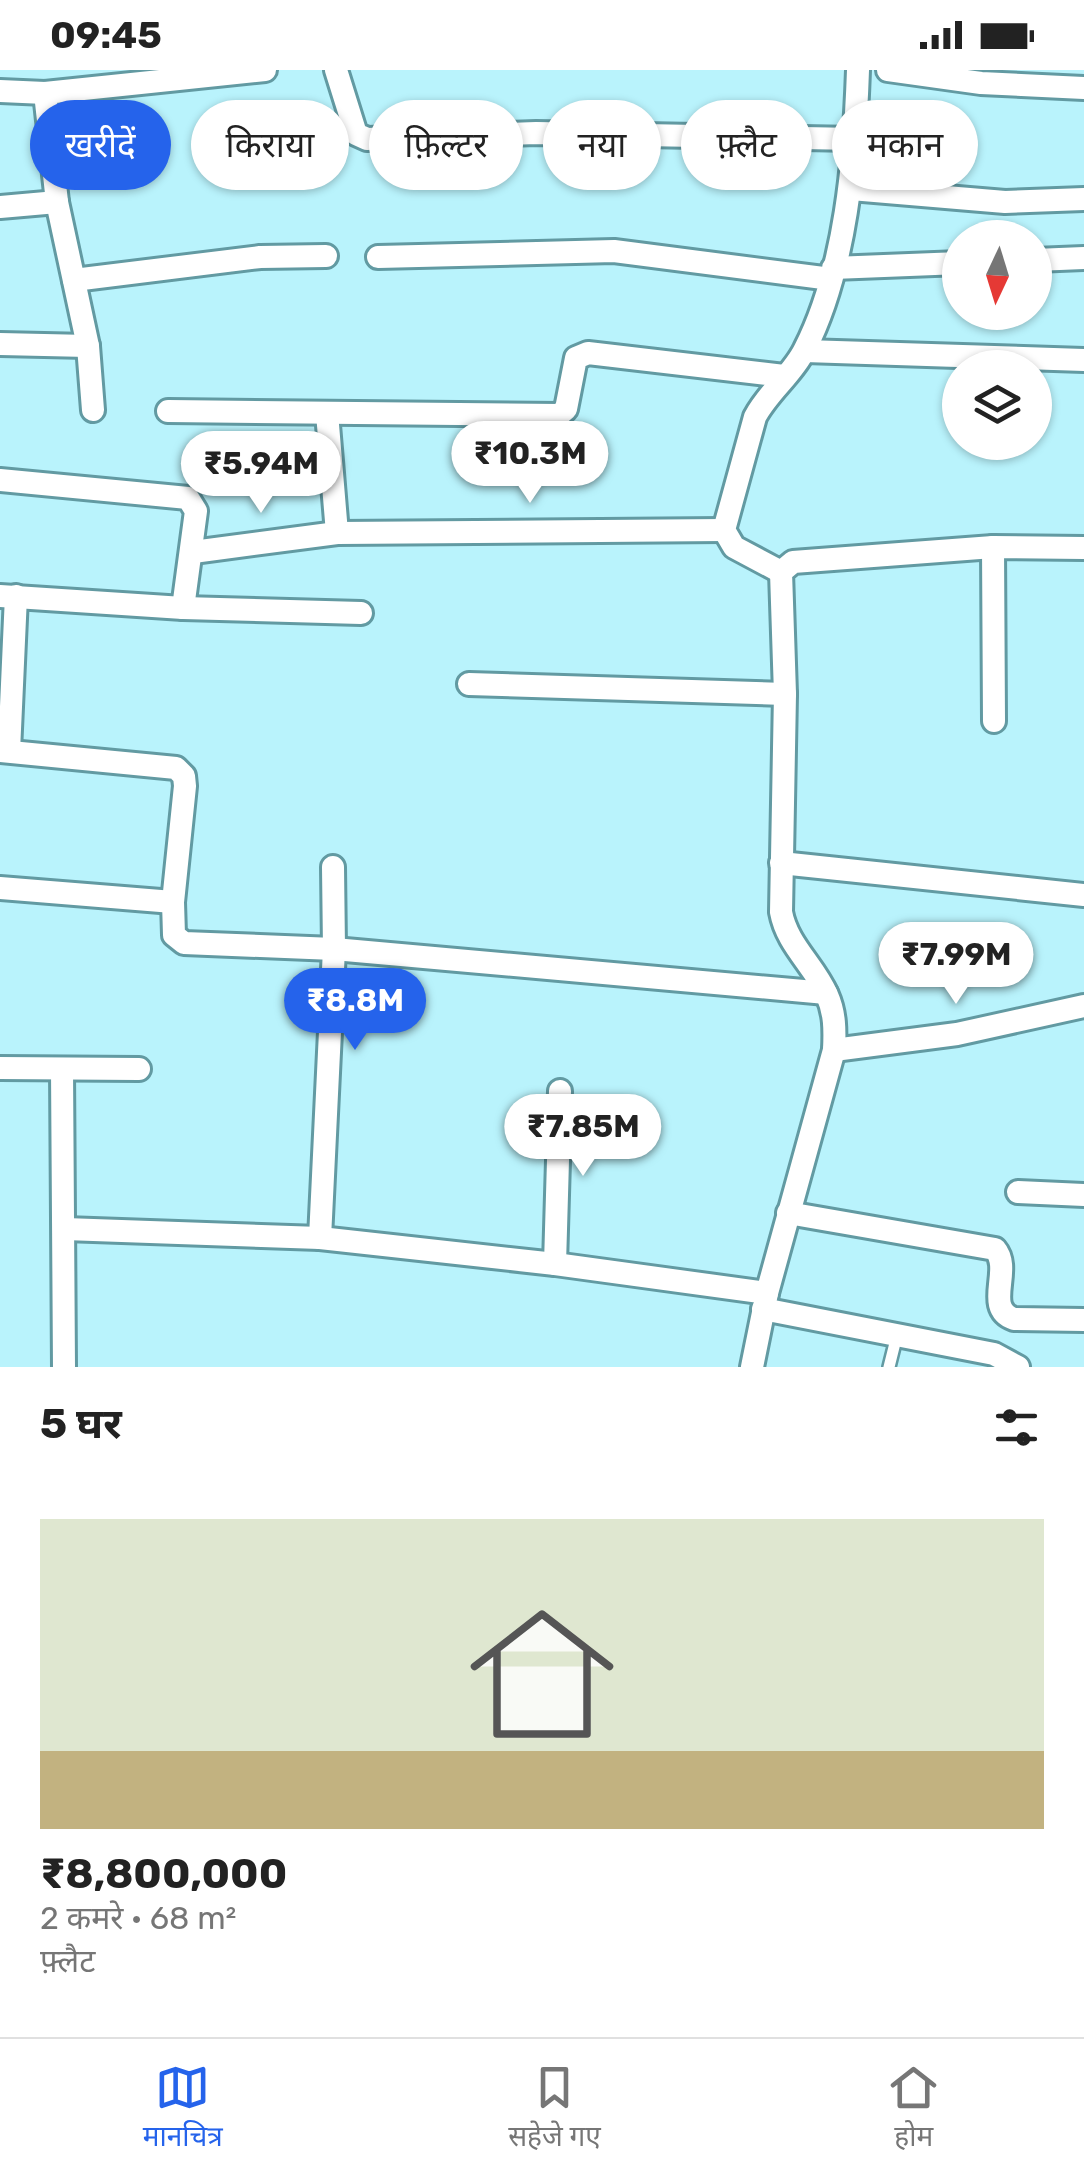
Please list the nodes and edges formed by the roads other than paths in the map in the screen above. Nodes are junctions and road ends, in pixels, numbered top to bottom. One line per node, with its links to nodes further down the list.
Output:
1 (265, 70): 7 (street)
2 (336, 70): 9 (street)
3 (858, 70): 8 (street)
4 (888, 70): 5 (street)
5 (1084, 88)
6 (0, 90): 7 (street)
7 (45, 93): 13 (street)
8 (857, 100)
9 (832, 139)
10 (851, 190): 20 (street)
11 (863, 190): 12 (street)
12 (1084, 198)
13 (58, 202): 14 (street); 21 (street)
14 (0, 206)
15 (326, 256): 21 (street)
16 (378, 257): 20 (street)
17 (1084, 258): 18 (street)
18 (1052, 259)
19 (942, 264): 20 (street)
20 (832, 273): 24 (street)
21 (74, 280): 23 (street)
22 (0, 344): 23 (street)
23 (88, 346): 27 (street)
24 (804, 351): 25 (street); 26 (street)
25 (1084, 360)
26 (784, 376): 29 (street); 31 (street)
27 (94, 410)
28 (168, 411): 29 (street)
29 (327, 413): 32 (street)
30 (0, 480): 35 (street)
31 (724, 530): 32 (street); 36 (street)
32 (337, 533): 35 (street)
33 (993, 547): 34 (street); 36 (street); 42 (street)
34 (1084, 548)
35 (193, 552): 38 (street)
36 (780, 572): 41 (street)
37 (8, 596): 38 (street); 43 (street)
38 (183, 608): 39 (street)
39 (362, 613)
40 (469, 684): 41 (street)
41 (785, 694): 44 (street)
42 (994, 721)
43 (4, 751): 48 (street)
44 (781, 863): 47 (street); 50 (street)
45 (333, 867): 49 (street)
46 (0, 888): 48 (street)
47 (1084, 895)
48 (174, 902): 49 (street)
49 (334, 949): 50 (street); 61 (street)
50 (826, 993): 52 (street)
51 (1084, 1006): 52 (street)
52 (834, 1050): 59 (street)
53 (0, 1068): 54 (street)
54 (62, 1069): 55 (street); 60 (street)
55 (140, 1070)
56 (560, 1092): 62 (street)
57 (1018, 1192): 58 (street)
58 (1084, 1195)
59 (788, 1213): 63 (street); 64 (street)
60 (65, 1228): 61 (street); 66 (street)
61 (320, 1238): 62 (street)
62 (554, 1264): 63 (street)
63 (765, 1301): 65 (street); 67 (street)
64 (1084, 1320)
65 (897, 1334): 68 (lane); 69 (street)
66 (64, 1367)
67 (752, 1367)
68 (889, 1367)
69 (1018, 1367)

